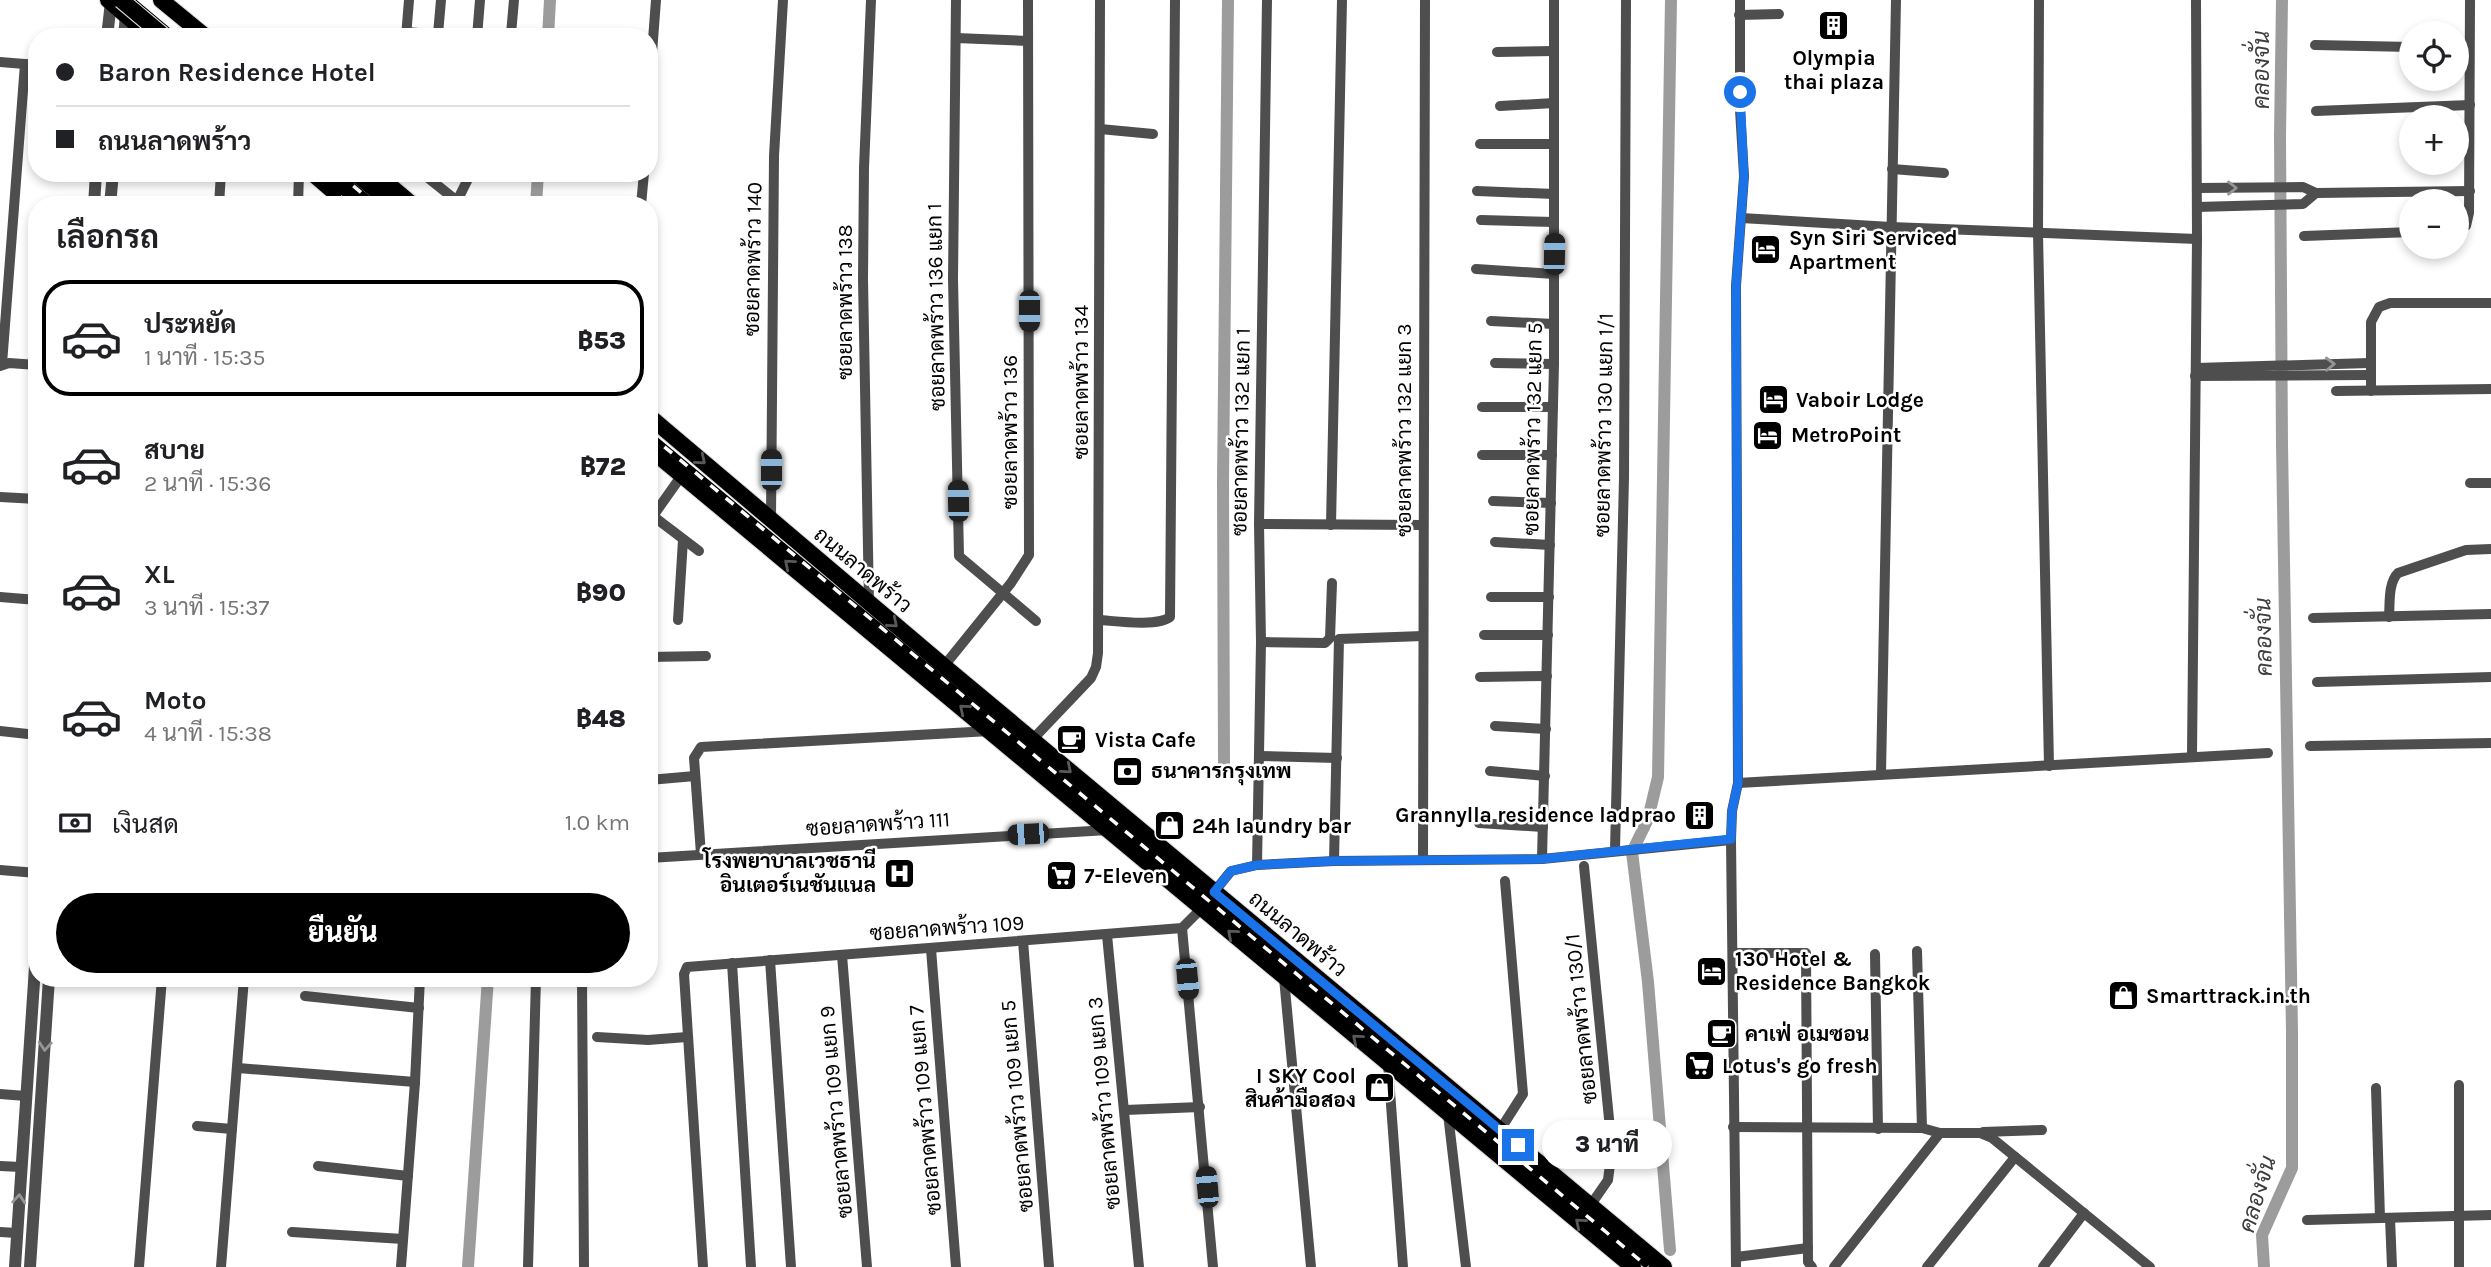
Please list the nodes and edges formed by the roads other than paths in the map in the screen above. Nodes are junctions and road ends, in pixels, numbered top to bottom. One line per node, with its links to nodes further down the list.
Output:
1 (146, 0): 31 (main road)
2 (161, 0): 32 (main road)
3 (409, 0): 33 (street)
4 (441, 0): 34 (street)
5 (480, 0): 35 (street)
6 (514, 0): 36 (street)
7 (656, 0): 37 (street)
8 (783, 0): 113 (street, ซอยลาดพร้าว 140)
9 (871, 0): 129 (street, ซอยลาดพร้าว 138)
10 (956, 0): 38 (street, ซอยลาดพร้าว 136 แยก 1)
11 (1028, 0): 39 (street, ซอยลาดพร้าว 136)
12 (1100, 0): 52 (street, ซอยลาดพร้าว 134)
13 (1175, 0): 134 (street)
14 (1267, 0): 115 (street, ซอยลาดพร้าว 132 แยก 1)
15 (1342, 0): 116 (street)
16 (1425, 0): 117 (street, ซอยลาดพร้าว 132 แยก 3)
17 (1554, 0): 43 (street, ซอยลาดพร้าว 132 แยก 5)
18 (1626, 0): 170 (street, ซอยลาดพร้าว 130 แยก 1/1)
19 (1740, 0): 26 (street)
20 (1896, 0): 56 (street)
21 (2039, 0): 80 (street)
22 (2196, 0): 63 (street)
23 (2470, 0): 42 (street)
24 (118, 3): 27 (street); 28 (street); 29 (main road); 30 (main road, bridge)
25 (1779, 14): 26 (street)
26 (1739, 15): 75 (street)
27 (110, 28)
28 (122, 28)
29 (142, 28)
30 (153, 28)
31 (180, 28)
32 (195, 28)
33 (407, 28)
34 (439, 28)
35 (478, 28)
36 (512, 28)
37 (654, 28)
38 (956, 38): 39 (street); 124 (street, ซอยลาดพร้าว 136 แยก 1)
39 (1028, 41): 124 (street, ซอยลาดพร้าว 136)
40 (2315, 45): 41 (street)
41 (2399, 47)
42 (2470, 49): 49 (street)
43 (1554, 51): 44 (street); 48 (street, ซอยลาดพร้าว 132 แยก 5)
44 (1497, 52)
45 (0, 62): 46 (street)
46 (28, 64)
47 (28, 94): 91 (street)
48 (1555, 103): 50 (street); 55 (street, ซอยลาดพร้าว 132 แยก 5)
49 (2470, 105): 51 (street); 65 (street)
50 (1500, 106)
51 (2316, 111)
52 (1100, 129): 53 (street); 134 (street, ซอยลาดพร้าว 134)
53 (1153, 134)
54 (1480, 144): 55 (street)
55 (1554, 144): 67 (street, ซอยลาดพร้าว 132 แยก 5)
56 (1892, 169): 57 (street); 78 (street)
57 (1944, 173)
58 (326, 182): 68 (main road)
59 (336, 182): 69 (main road)
60 (371, 182): 70 (main road)
61 (375, 182): 71 (main road)
62 (432, 182): 72 (street)
63 (2197, 188): 66 (street, one-way to 66); 73 (street)
64 (1477, 191): 67 (street)
65 (2470, 191): 66 (street); 74 (street)
66 (2316, 193): 73 (street)
67 (1554, 194): 77 (street, ซอยลาดพร้าว 132 แยก 5)
68 (347, 196)
69 (350, 196)
70 (384, 196)
71 (398, 196)
72 (448, 196)
73 (2197, 207): 82 (street)
74 (2469, 213)
75 (1741, 218): 78 (street); 165 (street)
76 (1481, 220): 77 (street)
77 (1554, 222): 84 (street, ซอยลาดพร้าว 132 แยก 5)
78 (1891, 227): 80 (street); 161 (street)
79 (2399, 232): 81 (street)
80 (2038, 233): 82 (street); 159 (street)
81 (2304, 236)
82 (2197, 239): 94 (street)
83 (1476, 270): 84 (street)
84 (1554, 274): 87 (street, ซอยลาดพร้าว 132 แยก 5)
85 (2491, 303): 89 (street)
86 (1491, 321): 87 (street)
87 (1554, 324): 90 (street, ซอยลาดพร้าว 132 แยก 5)
88 (1494, 363): 90 (street)
89 (2370, 363): 93 (street, one-way to 89); 95 (street)
90 (1554, 364): 100 (street, ซอยลาดพร้าว 132 แยก 5)
91 (1, 365): 92 (street)
92 (28, 365)
93 (2295, 370): 94 (street); 95 (street)
94 (2195, 372): 157 (street)
95 (2370, 375): 98 (street)
96 (2491, 390): 98 (street)
97 (2336, 391): 98 (street)
98 (2371, 391)
99 (1482, 407): 100 (street)
100 (1553, 407): 104 (street, ซอยลาดพร้าว 132 แยก 5)
101 (658, 424): 113 (main road, ถนนลาดพร้าว, one-way to 113)
102 (658, 455): 105 (main road, ถนนลาดพร้าว)
103 (1482, 455): 104 (street)
104 (1552, 455): 111 (street, ซอยลาดพร้าว 132 แยก 5)
105 (682, 475): 112 (street); 150 (main road, ถนนลาดพร้าว, one-way to 105)
106 (2470, 483): 107 (street)
107 (2491, 483)
108 (0, 497): 109 (street)
109 (28, 499)
110 (1493, 501): 111 (street)
111 (1551, 503): 120 (street, ซอยลาดพร้าว 132 แยก 5)
112 (658, 505)
113 (771, 519): 129 (main road, ถนนลาดพร้าว)
114 (658, 520): 118 (street)
115 (1259, 524): 116 (street); 139 (street, ซอยลาดพร้าว 132 แยก 1)
116 (1331, 525): 117 (street)
117 (1423, 525): 138 (street, ซอยลาดพร้าว 132 แยก 3)
118 (683, 540): 122 (street); 133 (street)
119 (1494, 542): 120 (street)
120 (1550, 545): 127 (street, ซอยลาดพร้าว 132 แยก 5)
121 (2491, 549): 131 (street)
122 (699, 551)
123 (1332, 583): 139 (street)
124 (1002, 594): 135 (street, ซอยลาดพร้าว 136 แยก 1); 142 (street, ซอยลาดพร้าว 136)
125 (0, 597): 128 (street)
126 (1491, 597): 127 (street)
127 (1549, 597): 137 (street, ซอยลาดพร้าว 132 แยก 5)
128 (28, 599)
129 (869, 603): 142 (main road, ถนนลาดพร้าว, one-way to 142)
130 (2491, 614): 131 (street)
131 (2389, 617): 132 (street)
132 (2313, 618)
133 (678, 620)
134 (1099, 620): 152 (street, ซอยลาดพร้าว 134)
135 (1036, 621)
136 (1484, 635): 137 (street)
137 (1548, 635): 143 (street, ซอยลาดพร้าว 132 แยก 5)
138 (1423, 636): 158 (street); 174 (street, ซอยลาดพร้าว 132 แยก 3)
139 (1261, 642): 156 (street, ซอยลาดพร้าว 132 แยก 1)
140 (706, 656): 141 (street)
141 (658, 657)
142 (944, 666): 152 (main road, ถนนลาดพร้าว)
143 (1547, 676): 144 (street); 148 (street, ซอยลาดพร้าว 132 แยก 5)
144 (1480, 677)
145 (2491, 677): 146 (street)
146 (2318, 682)
147 (1495, 726): 148 (street)
148 (1546, 729): 163 (street, ซอยลาดพร้าว 132 แยก 5)
149 (0, 731): 151 (street)
150 (990, 731): 162 (street); 168 (main road, ถนนลาดพร้าว)
151 (28, 734)
152 (1032, 740): 181 (main road, ถนนลาดพร้าว, one-way to 181)
153 (2491, 743): 154 (street)
154 (2310, 746)
155 (2268, 753): 157 (street)
156 (1259, 756): 158 (street); 176 (street, ซอยลาดพร้าว 132 แยก 1)
157 (2192, 756): 159 (street)
158 (1337, 758): 175 (street)
159 (2049, 766): 161 (street)
160 (1490, 771): 163 (street)
161 (1881, 774): 165 (street)
162 (695, 776): 164 (street); 171 (street)
163 (1545, 776): 167 (street, ซอยลาดพร้าว 132 แยก 5)
164 (658, 779)
165 (1738, 783): 169 (street)
166 (1479, 822): 167 (street)
167 (1544, 827): 173 (street, ซอยลาดพร้าว 132 แยก 5)
168 (1109, 830): 171 (street, ซอยลาดพร้าว 111); 182 (main road, ถนนลาดพร้าว)
169 (1731, 839): 170 (street); 188 (street)
170 (1620, 850): 173 (street)
171 (701, 854): 172 (street, ซอยลาดพร้าว 111)
172 (658, 857)
173 (1542, 859): 174 (street)
174 (1423, 860): 175 (street)
175 (1334, 861): 176 (street)
176 (1257, 865): 181 (street)
177 (1584, 866): 233 (street, ซอยลาดพร้าว 130/1)
178 (0, 870): 179 (street)
179 (28, 872)
180 (1505, 881): 224 (street)
181 (1214, 892): 212 (main road, ถนนลาดพร้าว)
182 (1202, 908): 183 (street); 193 (main road, ถนนลาดพร้าว, one-way to 182)
183 (1182, 928): 184 (street, ซอยลาดพร้าว 109); 213 (street)
184 (1107, 935): 185 (street, ซอยลาดพร้าว 109); 214 (street, ซอยลาดพร้าว 109 แยก 3)
185 (1023, 941): 186 (street, ซอยลาดพร้าว 109); 258 (street, ซอยลาดพร้าว 109 แยก 5)
186 (931, 949): 190 (street, ซอยลาดพร้าว 109); 257 (street, ซอยลาดพร้าว 109 แยก 7)
187 (1917, 951): 220 (street)
188 (1732, 953): 218 (street); 219 (street)
189 (1875, 954): 222 (street)
190 (842, 955): 191 (street, ซอยลาดพร้าว 109); 256 (street, ซอยลาดพร้าว 109 แยก 9)
191 (770, 960): 192 (street, ซอยลาดพร้าว 109); 255 (street)
192 (732, 962): 204 (street, ซอยลาดพร้าว 109); 254 (street)
193 (1284, 978): 205 (main road, ถนนลาดพร้าว, one-way to 193); 261 (street)
194 (34, 987): 211 (street)
195 (48, 987): 247 (street, one-way to 247)
196 (161, 987): 248 (street)
197 (243, 987): 206 (street)
198 (420, 987): 202 (street)
199 (536, 987): 251 (street)
200 (582, 987): 252 (street)
201 (305, 996): 202 (street)
202 (419, 1008): 207 (street)
203 (597, 1037): 204 (street)
204 (687, 1037): 253 (street)
205 (1388, 1064): 215 (main road, ถนนลาดพร้าว); 262 (street)
206 (238, 1068): 207 (street); 221 (street)
207 (415, 1082): 232 (street)
208 (2459, 1085): 235 (street)
209 (2376, 1088): 237 (street)
210 (0, 1094): 211 (street)
211 (26, 1096): 231 (street)
212 (1461, 1098): 215 (main road); 216 (main road, ถนนลาดพร้าว)
213 (1200, 1107): 214 (street); 260 (street)
214 (1125, 1110): 259 (street, ซอยลาดพร้าว 109 แยก 3)
215 (1448, 1114): 223 (main road, ถนนลาดพร้าว); 263 (street)
216 (1481, 1115): 223 (main road); 224 (main road, ถนนลาดพร้าว)
217 (197, 1126): 221 (street)
218 (1733, 1126): 219 (street); 244 (street)
219 (1808, 1127): 222 (street); 243 (street)
220 (1922, 1128): 222 (street); 226 (street)
221 (232, 1129): 249 (street)
222 (1878, 1129)
223 (1468, 1130): 264 (main road, ถนนลาดพร้าว, one-way to 223)
224 (1500, 1130): 233 (main road, ถนนลาดพร้าว)
225 (2042, 1130): 227 (street)
226 (1940, 1133): 227 (street); 267 (street)
227 (1980, 1133): 228 (street)
228 (2015, 1157): 234 (street); 268 (street)
229 (0, 1166): 231 (street)
230 (318, 1166): 232 (street)
231 (21, 1167): 241 (street, one-way to 231)
232 (408, 1176): 242 (street)
233 (1590, 1206): 265 (main road, ถนนลาดพร้าว)
234 (2084, 1213): 245 (street); 269 (street)
235 (2459, 1215): 236 (street); 237 (street); 271 (street)
236 (2491, 1215)
237 (2385, 1218): 238 (street); 270 (street)
238 (2306, 1220)
239 (0, 1232): 241 (street)
240 (292, 1232): 242 (street)
241 (17, 1233): 246 (street)
242 (403, 1239): 250 (street)
243 (1808, 1248): 244 (street); 266 (street)
244 (1736, 1262)
245 (2145, 1265)
246 (15, 1267)
247 (30, 1267)
248 (139, 1267)
249 (221, 1267)
250 (401, 1267)
251 (528, 1267)
252 (584, 1267)
253 (703, 1267)
254 (751, 1267)
255 (791, 1267)
256 (867, 1267)
257 (956, 1267)
258 (1049, 1267)
259 (1139, 1267)
260 (1213, 1267)
261 (1311, 1267)
262 (1403, 1267)
263 (1465, 1267)
264 (1633, 1267)
265 (1664, 1267)
266 (1812, 1267)
267 (1834, 1267)
268 (1927, 1267)
269 (2043, 1267)
270 (2392, 1267)
271 (2459, 1267)

